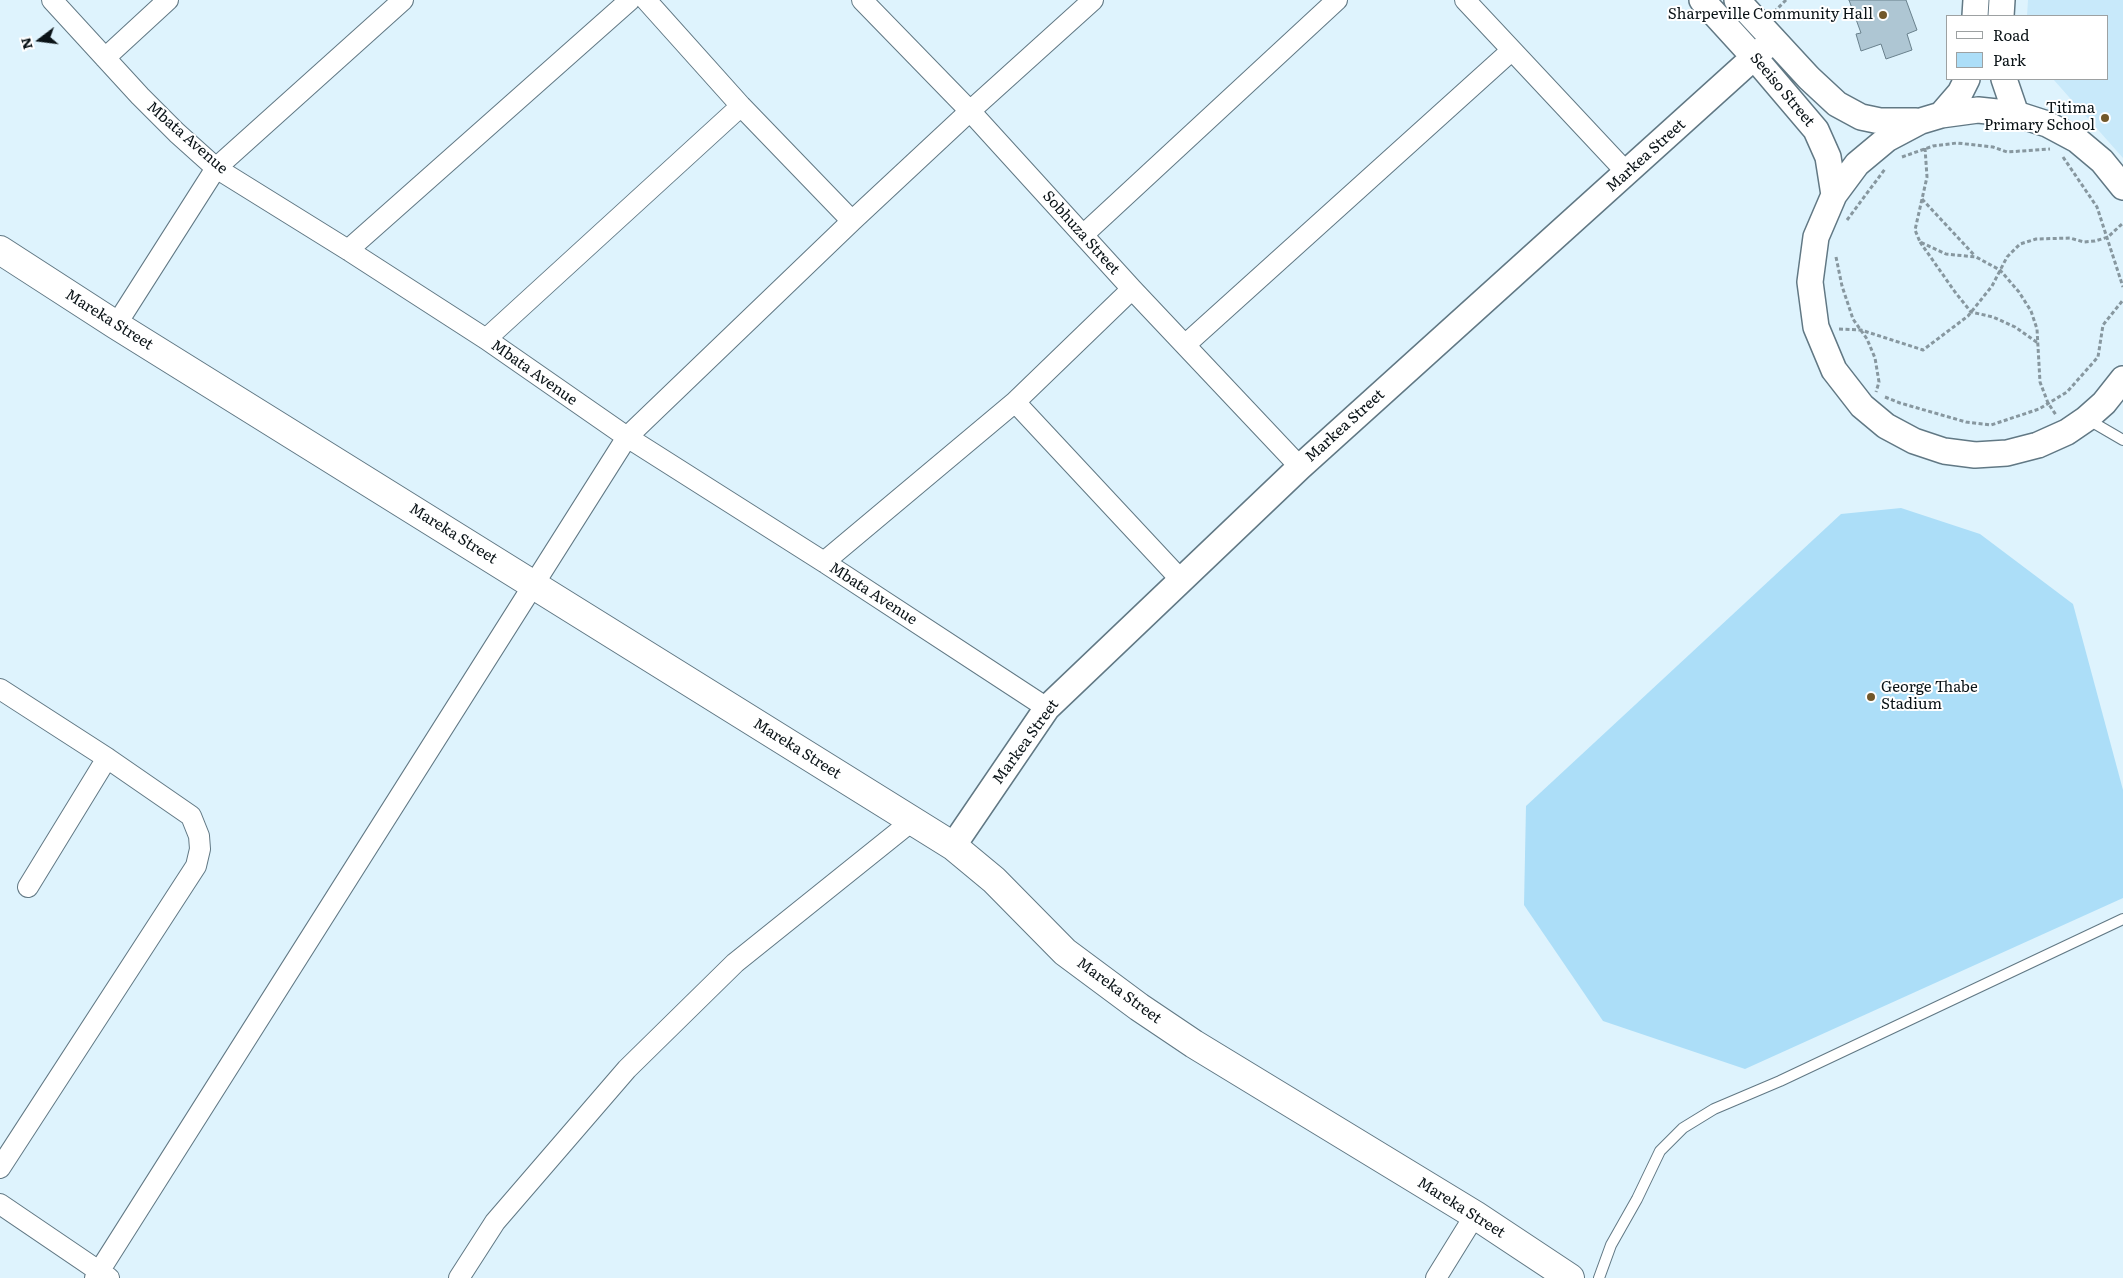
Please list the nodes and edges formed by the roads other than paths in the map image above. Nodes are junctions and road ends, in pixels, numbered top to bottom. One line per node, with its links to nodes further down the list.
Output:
1 (52, 0): 19 (street, Mbata Avenue)
2 (168, 0): 19 (street)
3 (404, 0): 26 (street)
4 (630, 0): 33 (street)
5 (646, 0): 22 (street)
6 (862, 0): 23 (street, Sobhuza Street)
7 (1093, 0): 23 (street)
8 (1337, 0): 31 (street)
9 (1465, 0): 17 (street)
10 (1702, 0): 18 (street, Seeiso Street)
11 (1737, 0): 16 (street, Seeiso Street)
12 (1976, 0): 14 (street)
13 (2002, 0): 15 (street)
14 (1975, 15)
15 (2001, 15)
16 (1773, 40): 18 (street, Markea Street); 25 (street, Seeiso Street)
17 (1511, 51): 27 (street); 37 (street)
18 (1754, 57): 27 (street, Markea Street); 29 (street, Seeiso Street)
19 (105, 58): 26 (street, Mbata Avenue)
20 (1966, 80): 25 (street)
21 (2004, 80): 24 (street)
22 (741, 106): 30 (street); 36 (street)
23 (970, 111): 30 (street); 31 (street, Sobhuza Street)
24 (2016, 114): 25 (street); 28 (street)
25 (1931, 118): 29 (street)
26 (216, 168): 33 (street, Mbata Avenue); 35 (street)
27 (1627, 174): 43 (street, Markea Street)
28 (2123, 187)
29 (1834, 195): 40 (street)
30 (852, 220): 41 (street)
31 (1083, 234): 34 (street, Sobhuza Street)
32 (0, 250): 35 (main road, Mareka Street)
33 (348, 250): 36 (street, Mbata Avenue)
34 (1132, 289): 37 (street, Sobhuza Street); 39 (street)
35 (116, 325): 46 (main road, Mareka Street)
36 (486, 340): 41 (street, Mbata Avenue)
37 (1185, 345): 43 (street, Sobhuza Street)
38 (2123, 379): 40 (street)
39 (1016, 402): 44 (street); 45 (street)
40 (2076, 426): 42 (lane)
41 (627, 437): 44 (street, Mbata Avenue); 46 (street)
42 (2123, 440)
43 (1300, 467): 45 (street, Markea Street)
44 (824, 562): 48 (street, Mbata Avenue)
45 (1182, 581): 48 (street, Markea Street)
46 (533, 584): 50 (main road, Mareka Street); 57 (street)
47 (0, 689): 49 (street)
48 (1048, 708): 51 (street, Markea Street)
49 (107, 758): 52 (street); 54 (street)
50 (912, 821): 51 (main road, Mareka Street); 58 (street)
51 (953, 846): 56 (main road, Mareka Street)
52 (28, 887)
53 (2123, 919): 61 (lane)
54 (0, 1168)
55 (0, 1204): 57 (street)
56 (1475, 1215): 59 (street); 60 (main road, Mareka Street)
57 (101, 1276)
58 (459, 1278)
59 (1436, 1278)
60 (1570, 1278)
61 (1600, 1278)

